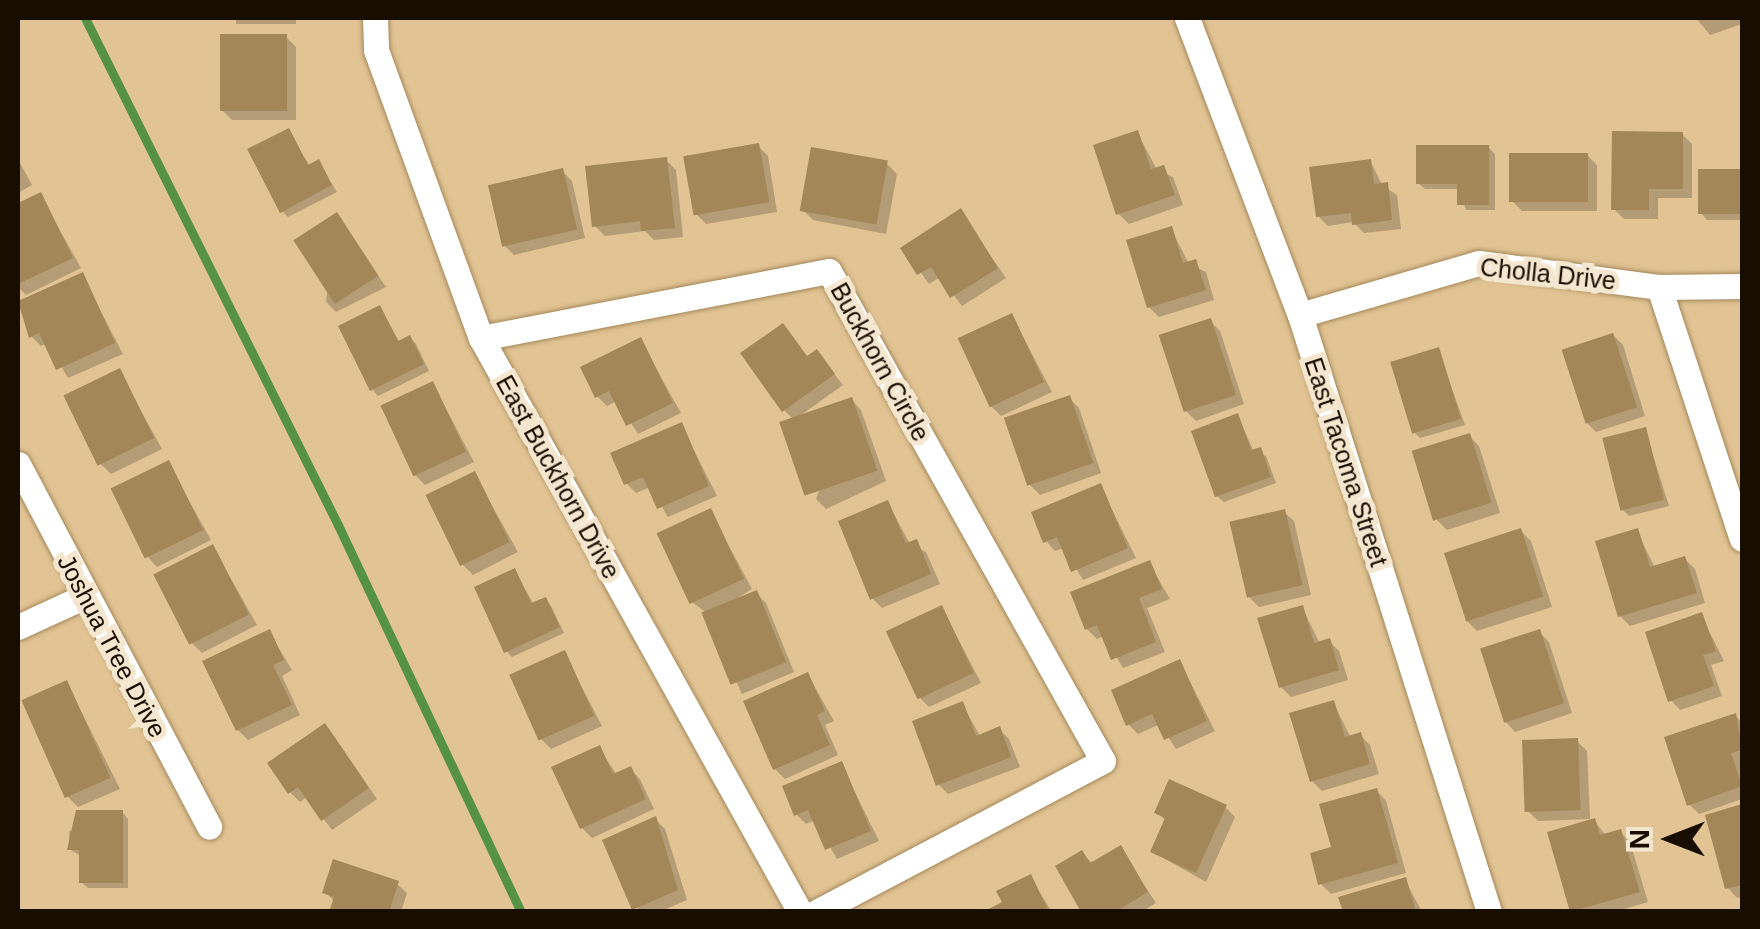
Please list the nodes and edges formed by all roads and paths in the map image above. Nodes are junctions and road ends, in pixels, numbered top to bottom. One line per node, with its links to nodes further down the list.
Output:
1 (375, 18): 6 (street, East Buckhorn Drive)
2 (1187, 18): 5 (street, East Tacoma Street)
3 (1742, 286): 4 (street, Cholla Drive)
4 (1659, 287): 5 (street, Cholla Drive); 8 (street)
5 (1300, 314): 14 (street, East Tacoma Street)
6 (481, 338): 12 (street, East Buckhorn Drive); 13 (street, Buckhorn Circle)
7 (18, 464): 9 (street, Joshua Tree Drive)
8 (1742, 538)
9 (83, 597): 10 (street); 11 (street, Joshua Tree Drive)
10 (18, 627)
11 (209, 827)
12 (800, 912)
13 (817, 912)
14 (1489, 912)

